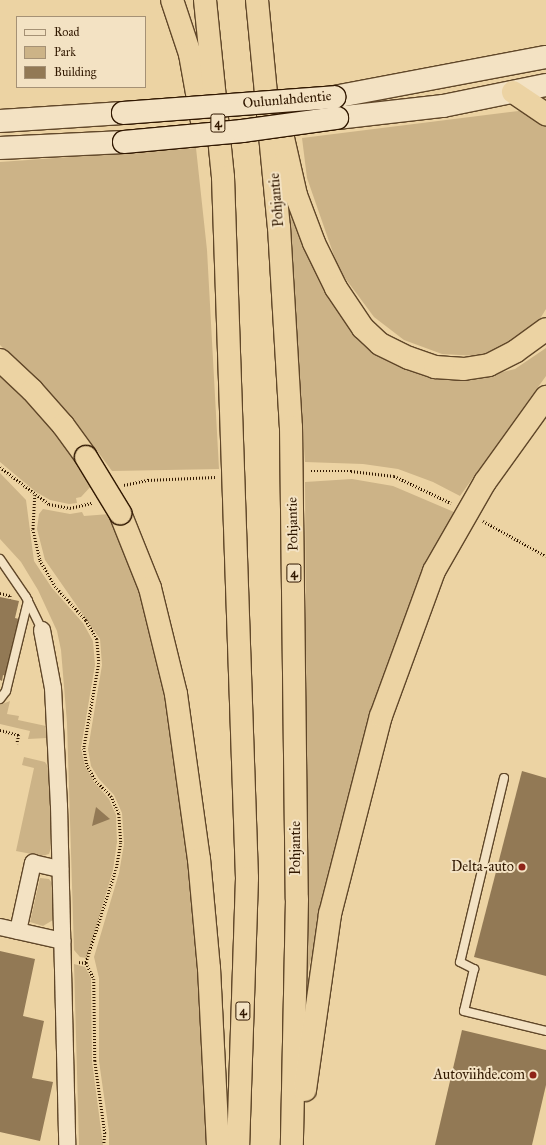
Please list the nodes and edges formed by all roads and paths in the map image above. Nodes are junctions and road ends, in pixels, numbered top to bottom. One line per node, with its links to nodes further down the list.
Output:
1 (172, 0): 10 (highway)
2 (206, 0): 10 (highway, 4)
3 (258, 2): 11 (highway); 38 (highway, Pohjantie / 4)
4 (546, 57): 8 (main road, Oulunlahdentie, bridge)
5 (546, 86): 6 (main road, Oulunlahdentie)
6 (512, 92): 7 (highway); 9 (main road, Oulunlahdentie, bridge)
7 (546, 114)
8 (0, 121)
9 (0, 148)
10 (224, 246): 37 (highway, 4)
11 (546, 329)
12 (0, 360): 36 (highway, bridge)
13 (546, 396): 39 (highway)
14 (0, 467): 33 (path)
15 (308, 471): 16 (path)
16 (454, 504)
17 (478, 518): 18 (path)
18 (546, 556)
19 (0, 559): 22 (lane)
20 (0, 593): 21 (path)
21 (10, 599)
22 (27, 599): 23 (lane); 24 (lane)
23 (42, 630): 29 (street)
24 (3, 690): 25 (lane)
25 (0, 699)
26 (0, 730): 27 (path)
27 (17, 744)
28 (504, 778): 34 (lane)
29 (60, 869): 31 (street); 32 (street)
30 (0, 927): 31 (street)
31 (18, 931): 32 (street)
32 (62, 941): 35 (street)
33 (86, 964)
34 (546, 1031)
35 (67, 1145)
36 (218, 1145)
37 (238, 1145)
38 (292, 1145)
39 (297, 1145)

